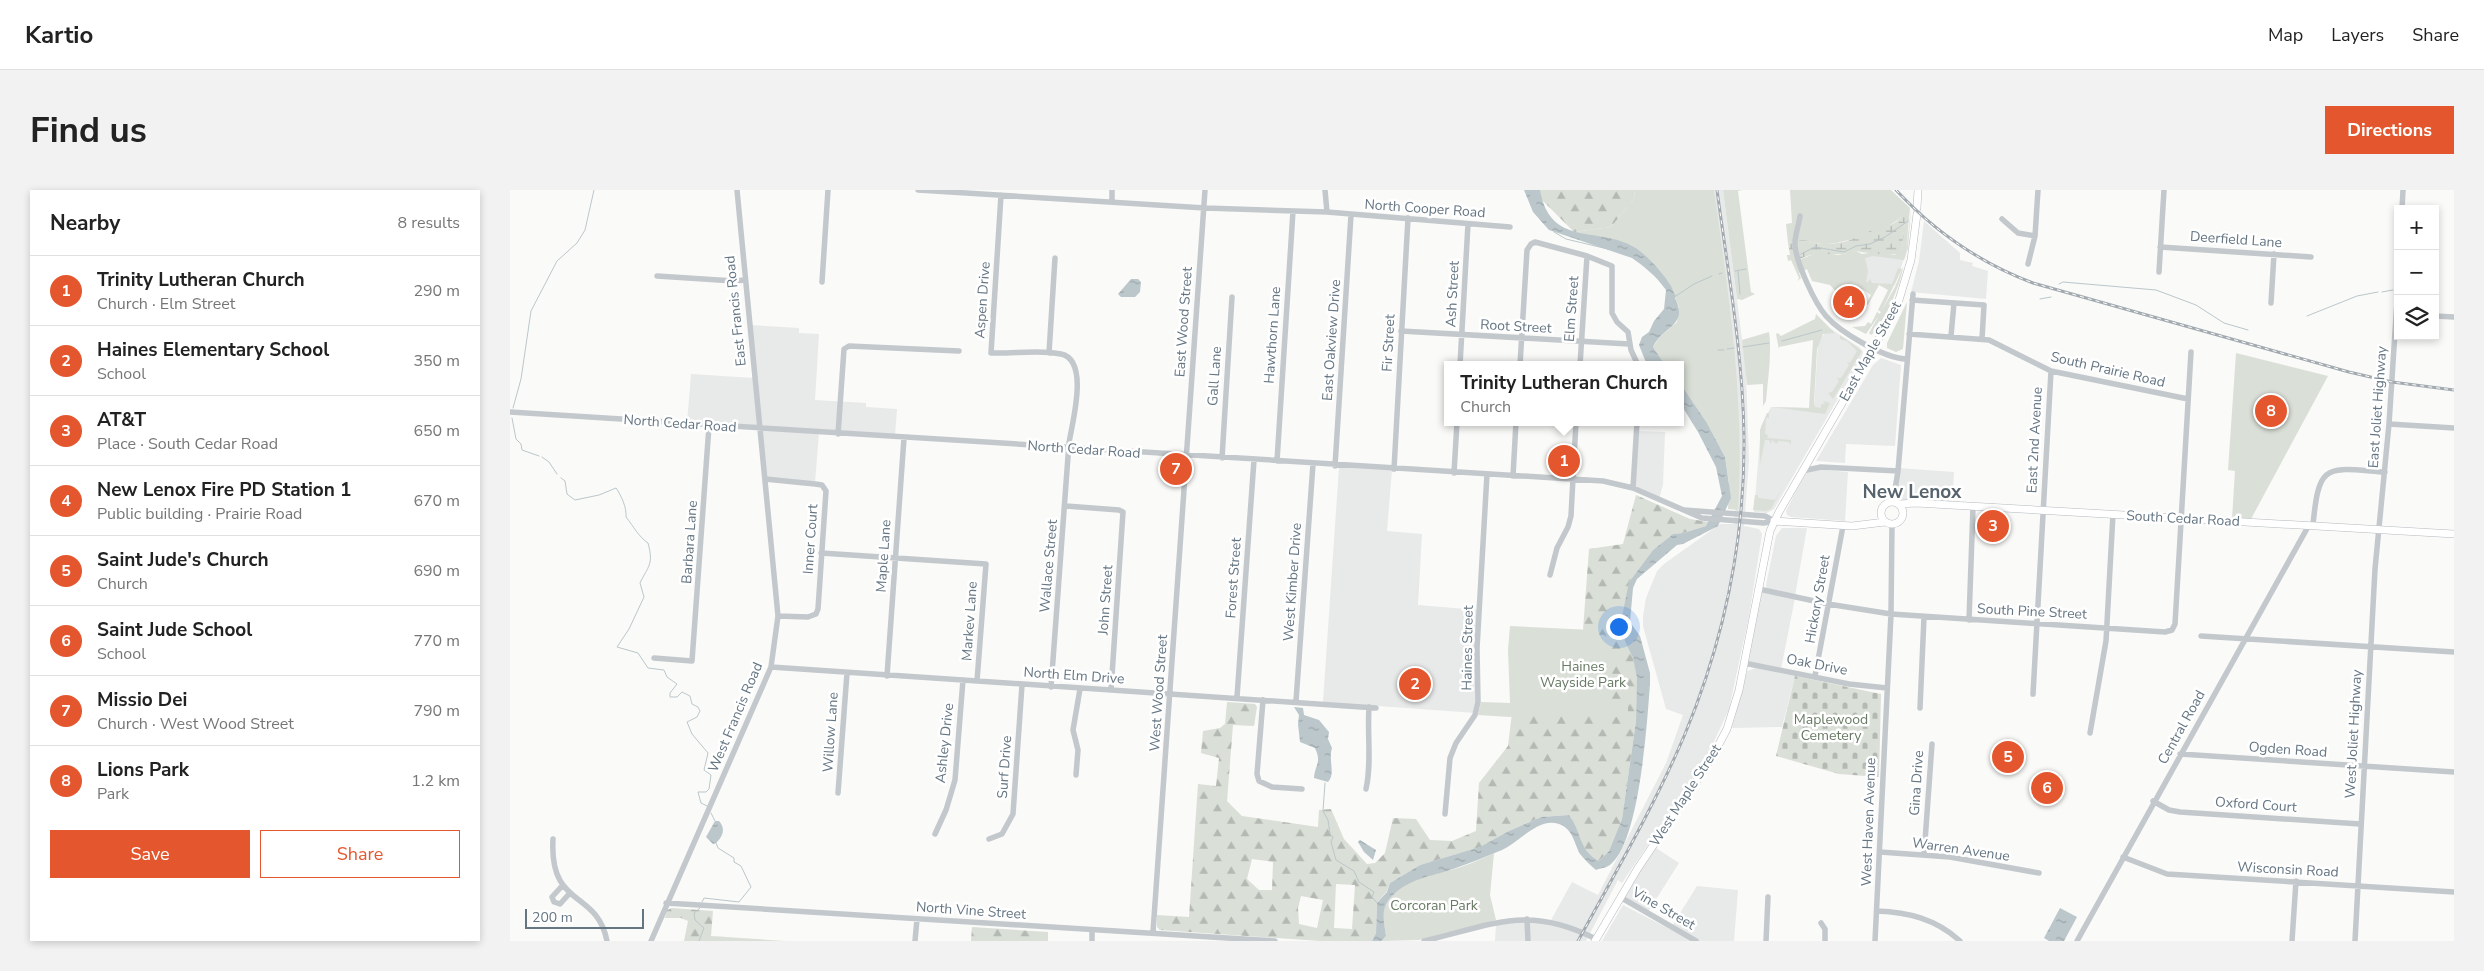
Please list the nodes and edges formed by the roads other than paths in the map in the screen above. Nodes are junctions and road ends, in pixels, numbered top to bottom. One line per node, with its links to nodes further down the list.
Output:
1 (737, 190): 33 (street, East Francis Road)
2 (828, 190): 34 (street)
3 (918, 190): 12 (street, North Cooper Road)
4 (1112, 190): 13 (street)
5 (1205, 190): 15 (street, East Wood Street)
6 (1325, 190): 17 (street)
7 (1918, 190): 49 (main road, East Maple Street)
8 (2038, 190): 24 (street)
9 (2164, 190): 25 (street)
10 (2403, 190): 14 (street)
11 (1023, 193): 12 (street, North Cooper Road); 13 (street, North Cooper Road)
12 (1001, 195): 51 (street, Aspen Drive)
13 (1112, 201): 15 (street, North Cooper Road)
14 (2402, 205)
15 (1204, 208): 16 (street, North Cooper Road); 73 (street, East Wood Street)
16 (1293, 211): 17 (street, North Cooper Road); 76 (street, Hawthorn Lane)
17 (1327, 212): 18 (street, North Cooper Road)
18 (1351, 215): 20 (street, North Cooper Road); 78 (street, East Oakview Drive)
19 (1800, 216): 49 (street)
20 (1408, 218): 22 (street, North Cooper Road); 40 (street, Fir Street)
21 (2002, 219): 24 (street)
22 (1468, 224): 23 (street, North Cooper Road); 42 (street, Ash Street)
23 (1510, 227)
24 (2035, 236): 30 (street)
25 (2160, 247): 26 (street, Deerfield Lane); 31 (street)
26 (2274, 254): 28 (street, Deerfield Lane); 37 (street)
27 (1586, 256): 44 (street); 47 (street, Elm Street); 48 (street)
28 (2311, 257)
29 (1055, 258): 51 (street)
30 (2028, 264)
31 (2159, 272)
32 (657, 276): 33 (street)
33 (745, 280): 67 (street, East Francis Road)
34 (822, 282)
35 (1232, 297): 74 (street, Gall Lane)
36 (1954, 303): 41 (street); 43 (street); 45 (street)
37 (2272, 303)
38 (2439, 316): 39 (street)
39 (2454, 317)
40 (1401, 331): 42 (street, Root Street); 80 (street, Fir Street)
41 (1909, 334): 43 (street, South Prairie Road); 53 (street)
42 (1462, 336): 44 (street, Root Street); 54 (street, Ash Street)
43 (1951, 336): 45 (street, South Prairie Road)
44 (1521, 339): 47 (street, Root Street); 55 (street)
45 (1982, 339): 58 (street, South Prairie Road)
46 (2395, 340): 61 (street, East Joliet Highway)
47 (1581, 342): 48 (street, Root Street); 56 (street, Elm Street)
48 (1629, 344): 57 (street)
49 (1874, 348): 53 (street); 72 (main road, East Maple Street)
50 (959, 351): 69 (street)
51 (1049, 352): 71 (street, Aspen Drive)
52 (2191, 352): 59 (street)
53 (1906, 359): 82 (street)
54 (1460, 361)
55 (1520, 361)
56 (1580, 361)
57 (1636, 361)
58 (2051, 371): 59 (street, South Prairie Road); 93 (street, East 2nd Avenue)
59 (2188, 400): 96 (street)
60 (510, 412): 62 (street, North Cedar Road)
61 (2389, 424): 68 (street); 83 (street, East Joliet Highway)
62 (709, 426): 67 (street, North Cedar Road); 119 (street, Barbara Lane)
63 (1457, 426): 84 (street)
64 (1516, 426): 86 (street)
65 (1576, 426): 88 (street)
66 (1637, 426): 89 (street)
67 (760, 428): 69 (street, North Cedar Road); 87 (street, West Francis Road)
68 (2454, 428)
69 (838, 434): 70 (street, North Cedar Road)
70 (904, 438): 71 (street, North Cedar Road); 105 (street, Maple Lane)
71 (1070, 448): 73 (street, North Cedar Road); 90 (street, Wallace Street)
72 (1813, 452): 79 (street); 81 (main road, East Maple Street)
73 (1186, 455): 74 (street, North Cedar Road); 132 (street, West Wood Street)
74 (1222, 458): 75 (street, North Cedar Road)
75 (1254, 460): 76 (street, North Cedar Road); 134 (street, Forest Street)
76 (1277, 461): 77 (street, North Cedar Road)
77 (1314, 464): 78 (street, North Cedar Road); 136 (street, West Kimber Drive)
78 (1335, 466): 80 (street, North Cedar Road)
79 (1821, 467): 81 (street); 82 (street)
80 (1394, 469): 84 (street, North Cedar Road)
81 (1802, 471): 97 (main road, West Maple Street)
82 (1898, 471): 91 (street)
83 (2385, 472): 100 (street); 102 (street, East Joliet Highway)
84 (1454, 473): 85 (street, North Cedar Road)
85 (1487, 474): 86 (street, North Cedar Road); 148 (street, Haines Street)
86 (1513, 476): 88 (street, North Cedar Road)
87 (766, 479): 104 (street, Inner Court); 110 (street, West Francis Road)
88 (1572, 480): 89 (street, North Cedar Road); 106 (street)
89 (1633, 488): 97 (street, North Cedar Road)
90 (1066, 506): 128 (street, Wallace Street); 131 (street, John Street)
91 (1898, 506): 92 (main road, South Cedar Road); 94 (main road); 99 (main road)
92 (1973, 507): 93 (main road, South Cedar Road); 112 (street)
93 (2043, 510): 95 (main road, South Cedar Road); 113 (street, East 2nd Avenue)
94 (1881, 514): 98 (main road); 99 (main road)
95 (2113, 514): 96 (main road, South Cedar Road); 114 (street)
96 (2181, 518): 100 (main road, South Cedar Road); 114 (street, South Pine Street)
97 (1774, 521): 101 (main road, North Cedar Road); 107 (main road, West Maple Street)
98 (1874, 523): 99 (main road, North Cedar Road); 101 (main road, North Cedar Road)
99 (1888, 523): 109 (street, West Haven Avenue)
100 (2311, 525): 102 (main road, South Cedar Road); 116 (street, Central Road)
101 (1843, 526): 108 (street, Hickory Street)
102 (2379, 529): 103 (main road, South Cedar Road); 117 (street, West Joliet Highway)
103 (2454, 534)
104 (822, 553): 105 (street); 110 (street, Inner Court)
105 (896, 556): 123 (street, Maple Lane); 126 (street, Markev Lane)
106 (1550, 575)
107 (1759, 589): 108 (street, South Pine Street); 120 (main road, West Maple Street)
108 (1828, 604): 109 (street, South Pine Street); 124 (street, Hickory Street)
109 (1891, 614): 111 (street, South Pine Street); 129 (street, West Haven Avenue)
110 (778, 616): 121 (street, West Francis Road)
111 (1924, 617): 112 (street, South Pine Street); 137 (street)
112 (1969, 620): 113 (street, South Pine Street)
113 (2038, 623): 114 (street, South Pine Street); 133 (street, East 2nd Avenue)
114 (2106, 628): 138 (street)
115 (2201, 636): 116 (street)
116 (2245, 639): 117 (street); 140 (street, Central Road)
117 (2371, 647): 118 (street); 141 (street, West Joliet Highway)
118 (2454, 652)
119 (654, 658)
120 (1744, 663): 124 (street, Oak Drive); 162 (main road, West Maple Street)
121 (771, 667): 122 (street, North Elm Drive); 164 (street, West Francis Road)
122 (847, 673): 123 (street, North Elm Drive); 146 (street, Willow Lane)
123 (887, 676): 125 (street, North Elm Drive)
124 (1815, 676): 129 (street, Oak Drive)
125 (963, 680): 126 (street, North Elm Drive); 150 (street, Ashley Drive)
126 (976, 681): 127 (street, North Elm Drive)
127 (1022, 685): 128 (street, North Elm Drive); 151 (street, Surf Drive)
128 (1051, 687): 130 (street, North Elm Drive)
129 (1886, 688): 153 (street, West Haven Avenue)
130 (1080, 689): 131 (street, North Elm Drive); 143 (street)
131 (1111, 690): 132 (street, North Elm Drive)
132 (1171, 694): 134 (street, North Elm Drive); 170 (street, West Wood Street)
133 (2033, 694)
134 (1237, 697): 135 (street, North Elm Drive)
135 (1263, 700): 136 (street, North Elm Drive); 144 (street)
136 (1296, 702): 145 (street, North Elm Drive)
137 (1920, 708)
138 (2090, 733)
139 (1932, 744): 154 (street, Gina Drive)
140 (2180, 754): 141 (street, Ogden Road); 147 (street, Central Road)
141 (2364, 766): 142 (street, Ogden Road); 149 (street, West Joliet Highway)
142 (2454, 772)
143 (1076, 775)
144 (1302, 789)
145 (1366, 789)
146 (838, 793)
147 (2153, 801): 149 (street, Oxford Court); 155 (street, Central Road)
148 (1445, 814)
149 (2360, 824): 158 (street, West Joliet Highway)
150 (935, 834)
151 (989, 839)
152 (553, 840): 159 (street)
153 (1880, 852): 154 (street, Warren Avenue); 165 (street, West Haven Avenue)
154 (1924, 855): 156 (street, Warren Avenue)
155 (2123, 857): 157 (street, Wisconsin Road); 184 (street, Central Road)
156 (2039, 873)
157 (2296, 881): 158 (street, Wisconsin Road); 185 (street)
158 (2358, 885): 160 (street, Wisconsin Road); 186 (street, West Joliet Highway)
159 (562, 886): 161 (street); 161 (street)
160 (2454, 892)
161 (569, 894): 172 (street)
162 (1620, 897): 171 (main road, West Maple Street); 179 (street, Vine Street)
163 (1768, 897): 180 (street)
164 (666, 902): 166 (street, North Vine Street); 173 (street, West Francis Road)
165 (1877, 911): 182 (street, West Haven Avenue); 183 (street)
166 (917, 919): 169 (street, North Vine Street); 174 (street)
167 (1527, 919): 171 (street); 177 (street); 178 (street)
168 (1821, 923): 181 (street)
169 (1092, 930): 170 (street, North Vine Street); 175 (street)
170 (1153, 932): 176 (street, North Vine Street)
171 (1595, 940)
172 (607, 941)
173 (651, 941)
174 (915, 941)
175 (1092, 941)
176 (1275, 941)
177 (1424, 941)
178 (1528, 941)
179 (1696, 941)
180 (1766, 941)
181 (1825, 941)
182 (1875, 941)
183 (1960, 941)
184 (2077, 941)
185 (2292, 941)
186 (2355, 941)

